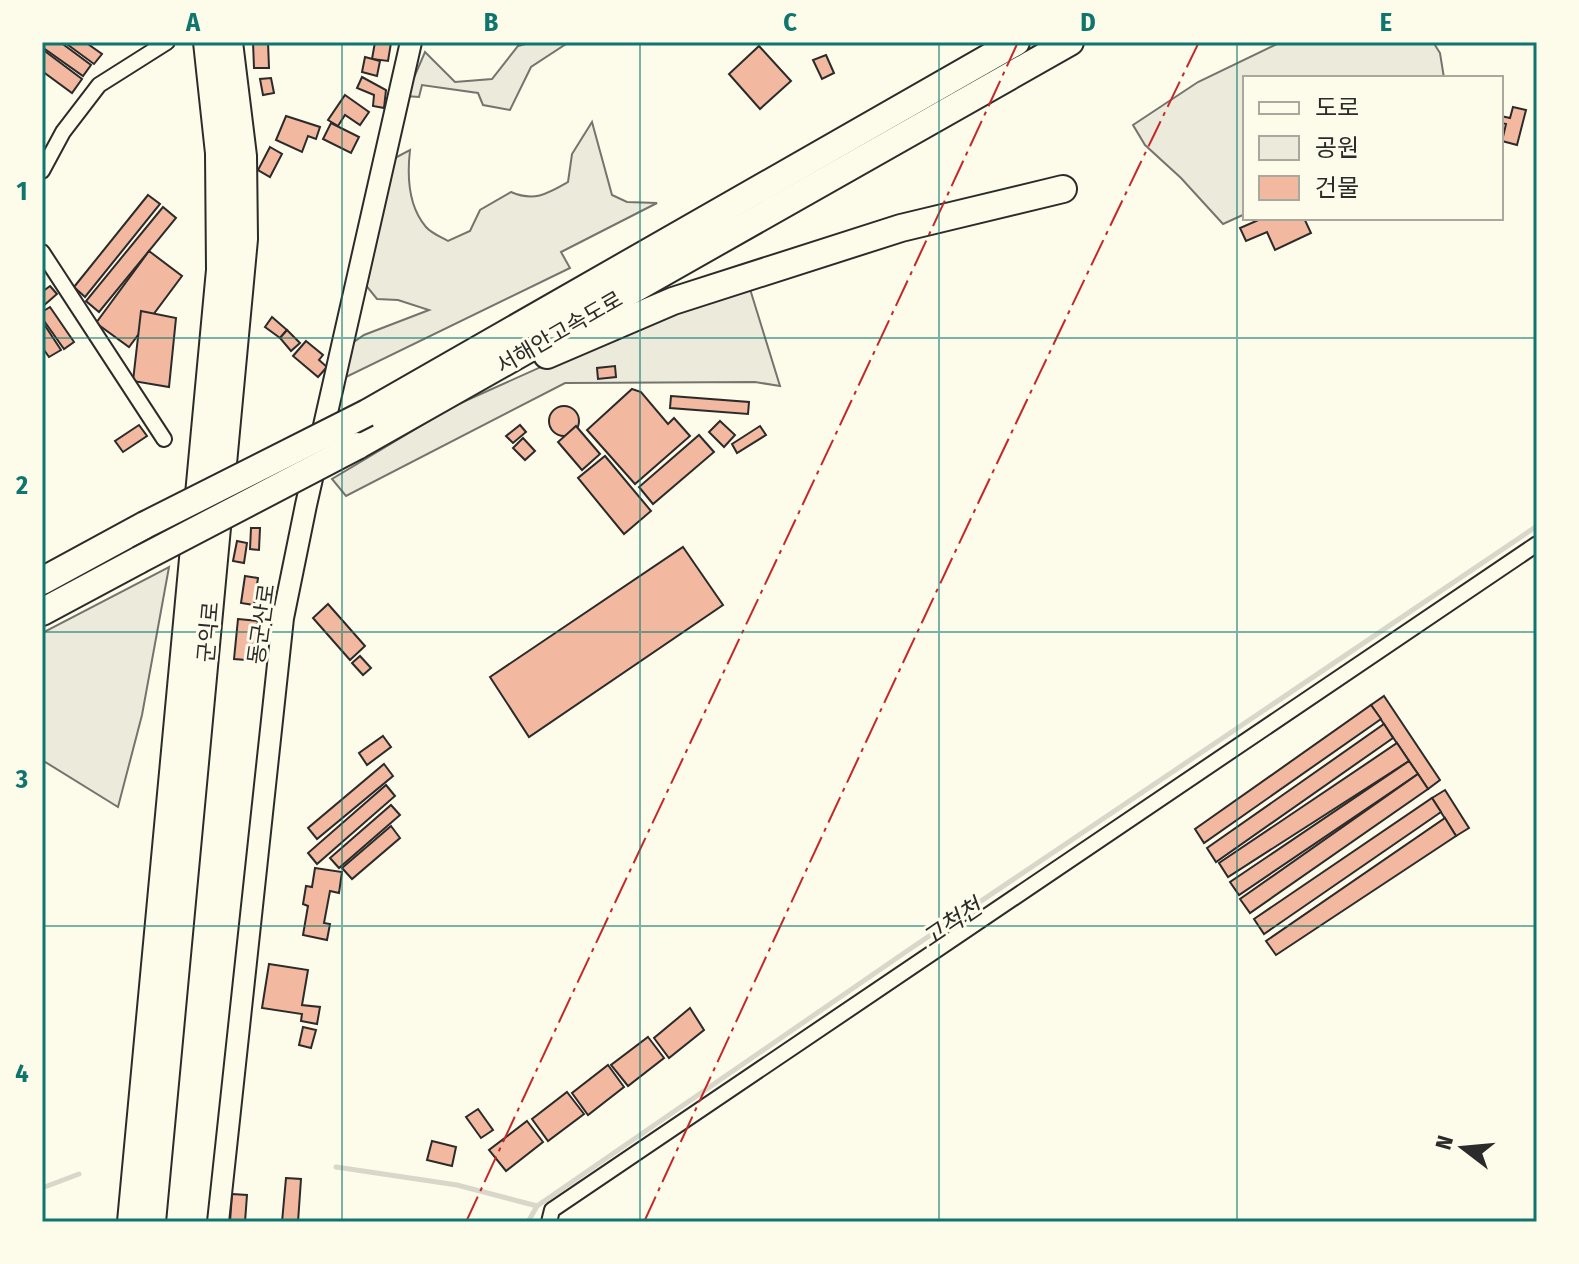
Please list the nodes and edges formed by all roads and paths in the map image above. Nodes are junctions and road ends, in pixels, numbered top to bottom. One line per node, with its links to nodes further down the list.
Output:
1 (167, 42): 7 (street)
2 (207, 42): 15 (highway, 군익로)
3 (229, 42): 16 (highway, 군익로)
4 (411, 42): 17 (street, 동군산로)
5 (1016, 42): 13 (highway, 서해안고속도로, bridge)
6 (1070, 42): 10 (highway, 서해안고속도로)
7 (42, 171)
8 (1063, 189): 10 (highway)
9 (42, 252): 11 (street)
10 (422, 409): 14 (highway, 서해안고속도로, bridge)
11 (164, 439)
12 (1537, 544): 18 (street)
13 (42, 581)
14 (42, 612)
15 (131, 1222)
16 (152, 1222)
17 (218, 1222)
18 (549, 1222)

